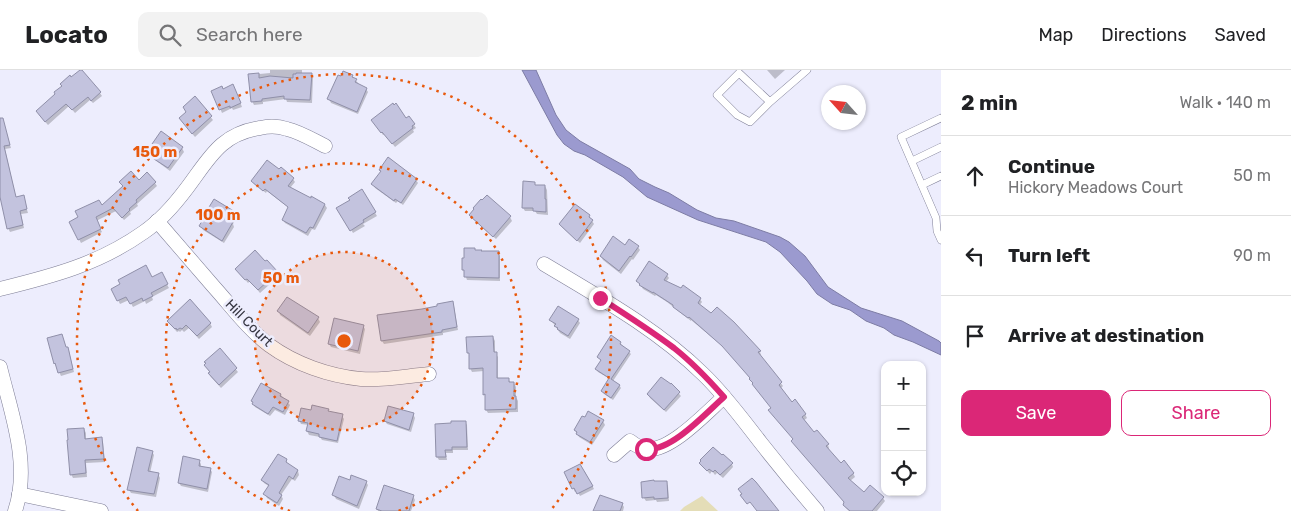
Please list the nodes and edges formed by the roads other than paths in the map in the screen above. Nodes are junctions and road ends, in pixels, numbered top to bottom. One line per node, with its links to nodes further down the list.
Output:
1 (807, 70): 2 (lane)
2 (770, 102): 2 (lane)
3 (941, 118): 6 (lane)
4 (325, 146): 9 (street)
5 (941, 147): 6 (lane)
6 (912, 161): 8 (lane)
7 (941, 176): 8 (lane)
8 (922, 185): 10 (lane)
9 (157, 221): 12 (street); 14 (street, Hill Court)
10 (941, 240)
11 (544, 264): 15 (street)
12 (0, 289)
13 (0, 367): 17 (street)
14 (429, 374)
15 (724, 397): 16 (street); 20 (street)
16 (614, 454)
17 (19, 494): 18 (street); 19 (street)
18 (15, 511)
19 (101, 511)
20 (816, 511)

